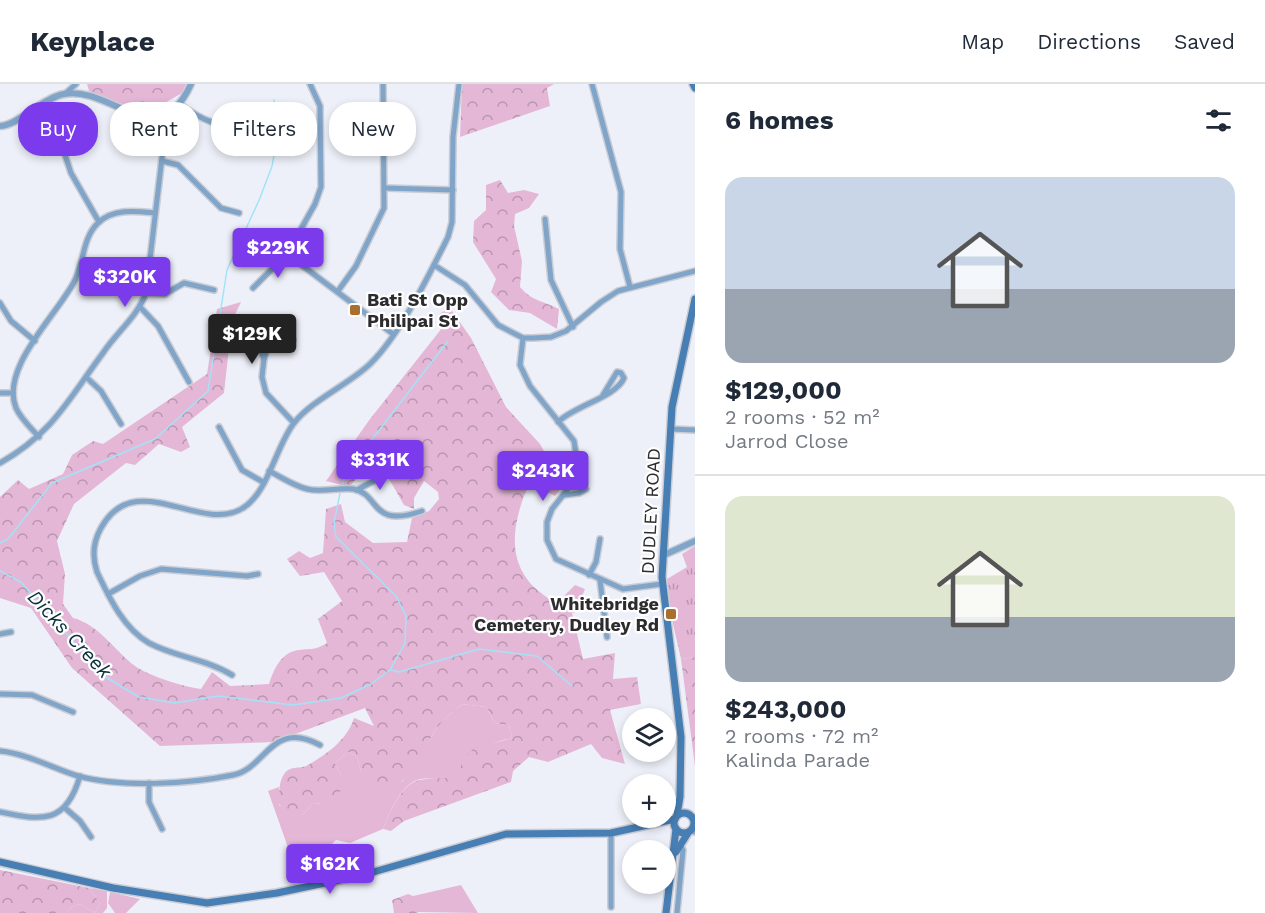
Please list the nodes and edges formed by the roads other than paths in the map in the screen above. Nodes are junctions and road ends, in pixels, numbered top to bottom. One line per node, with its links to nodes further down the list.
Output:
1 (76, 84): 9 (street)
2 (191, 84): 10 (street)
3 (310, 84): 22 (street)
4 (383, 84): 16 (street)
5 (459, 84): 17 (street)
6 (592, 84): 25 (street)
7 (693, 84): 8 (main road)
8 (695, 88)
9 (66, 93): 11 (street); 12 (street)
10 (181, 102)
11 (110, 104)
12 (0, 127)
13 (65, 156): 21 (street)
14 (162, 156): 15 (street)
15 (162, 161): 18 (street); 19 (street)
16 (385, 188): 17 (street); 28 (street)
17 (453, 190): 23 (street)
18 (155, 213): 21 (street); 29 (street)
19 (239, 213)
20 (544, 219): 33 (street)
21 (99, 222): 38 (street)
22 (287, 254): 26 (street); 28 (street)
23 (434, 265): 34 (street); 35 (street)
24 (695, 271): 25 (street)
25 (630, 287): 33 (street)
26 (253, 288)
27 (214, 290): 29 (street)
28 (338, 291): 34 (street)
29 (146, 293): 32 (street)
30 (695, 299): 49 (main road, DUDLEY ROAD)
31 (0, 303): 38 (street)
32 (140, 307): 40 (street); 41 (street)
33 (573, 327): 35 (street)
34 (393, 334): 46 (street)
35 (523, 338): 45 (street)
36 (274, 340): 37 (street); 39 (street); 39 (street)
37 (293, 340)
38 (35, 341): 43 (street)
39 (264, 359): 46 (street)
40 (86, 377): 47 (street); 51 (street)
41 (189, 382)
42 (0, 393): 43 (street)
43 (12, 393): 51 (street)
44 (603, 395): 45 (street)
45 (558, 422): 55 (street)
46 (294, 423): 53 (street)
47 (121, 424)
48 (219, 427): 56 (street)
49 (671, 429): 50 (street); 62 (main road, DUDLEY ROAD)
50 (695, 430)
51 (39, 437): 52 (street)
52 (0, 463)
53 (269, 471): 56 (street); 57 (street)
54 (392, 471): 57 (street)
55 (579, 475): 58 (street); 58 (street)
56 (263, 482): 67 (street)
57 (357, 490): 59 (street)
58 (564, 495): 64 (street)
59 (422, 511)
60 (600, 539): 64 (street)
61 (695, 541): 62 (street)
62 (664, 555): 66 (main road, DUDLEY ROAD)
63 (258, 574): 67 (street)
64 (589, 574): 65 (street)
65 (600, 580): 66 (street); 70 (street)
66 (662, 584): 78 (main road, DUDLEY ROAD)
67 (108, 594): 71 (street)
68 (11, 632): 69 (street)
69 (0, 634)
70 (607, 638)
71 (232, 675)
72 (0, 694): 73 (street)
73 (73, 712)
74 (320, 745): 77 (street)
75 (0, 751): 76 (street)
76 (80, 776): 77 (street); 79 (street)
77 (149, 783): 85 (street)
78 (681, 797): 81 (main road, DUDLEY ROAD); 82 (main road, DUDLEY ROAD)
79 (65, 808): 80 (street); 88 (street)
80 (0, 812)
81 (676, 817): 82 (main road)
82 (693, 817): 87 (main road)
83 (635, 828): 86 (main road)
84 (676, 828): 87 (main road); 89 (main road)
85 (162, 829)
86 (611, 832): 92 (main road); 94 (street)
87 (691, 832): 90 (main road)
88 (91, 837)
89 (675, 840)
90 (680, 844): 91 (main road); 96 (street)
91 (676, 851)
92 (0, 862)
93 (668, 894): 95 (main road)
94 (611, 907)
95 (666, 913)
96 (677, 913)

